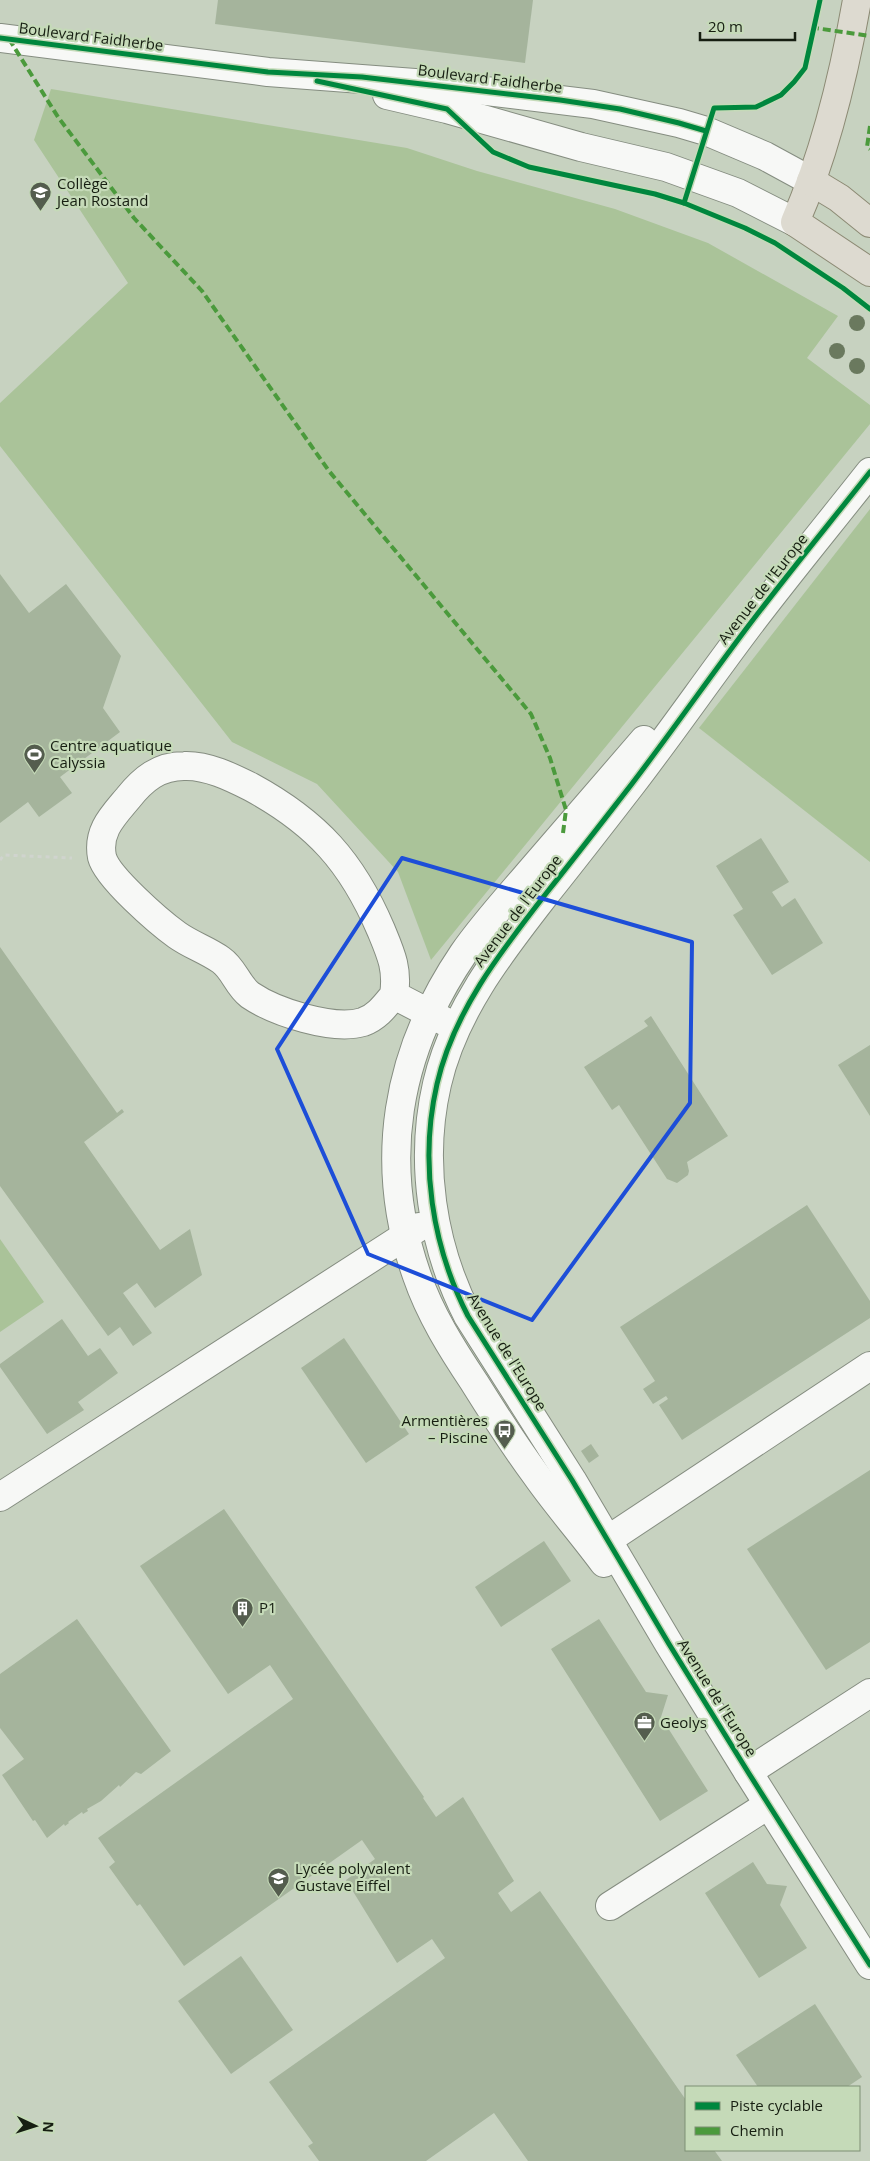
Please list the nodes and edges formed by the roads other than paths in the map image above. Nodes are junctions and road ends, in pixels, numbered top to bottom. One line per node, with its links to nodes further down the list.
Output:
1 (857, 0): 4 (main road)
2 (0, 38): 3 (street, Boulevard Faidherbe)
3 (268, 72): 4 (street, Boulevard Faidherbe); 5 (street, Boulevard Faidherbe)
4 (811, 181): 5 (main road); 6 (main road, Boulevard Faidherbe)
5 (795, 222): 7 (main road, Boulevard Faidherbe)
6 (870, 223)
7 (870, 272)
8 (870, 472): 9 (street, Avenue de l'Europe)
9 (747, 628): 11 (street, Avenue de l'Europe); 12 (street, Avenue de l'Europe)
10 (394, 995): 10 (street); 11 (street)
11 (429, 1013): 12 (street); 14 (street, Avenue de l'Europe)
12 (457, 1027): 13 (street, Avenue de l'Europe)
13 (435, 1218): 14 (street); 17 (street, Avenue de l'Europe)
14 (406, 1235): 16 (street); 17 (street, Avenue de l'Europe)
15 (870, 1366): 17 (street)
16 (0, 1497)
17 (601, 1544): 19 (street, Avenue de l'Europe)
18 (870, 1693): 19 (street)
19 (748, 1772): 20 (street, Avenue de l'Europe)
20 (768, 1805): 21 (street); 22 (street, Avenue de l'Europe)
21 (610, 1906)
22 (870, 1965)

